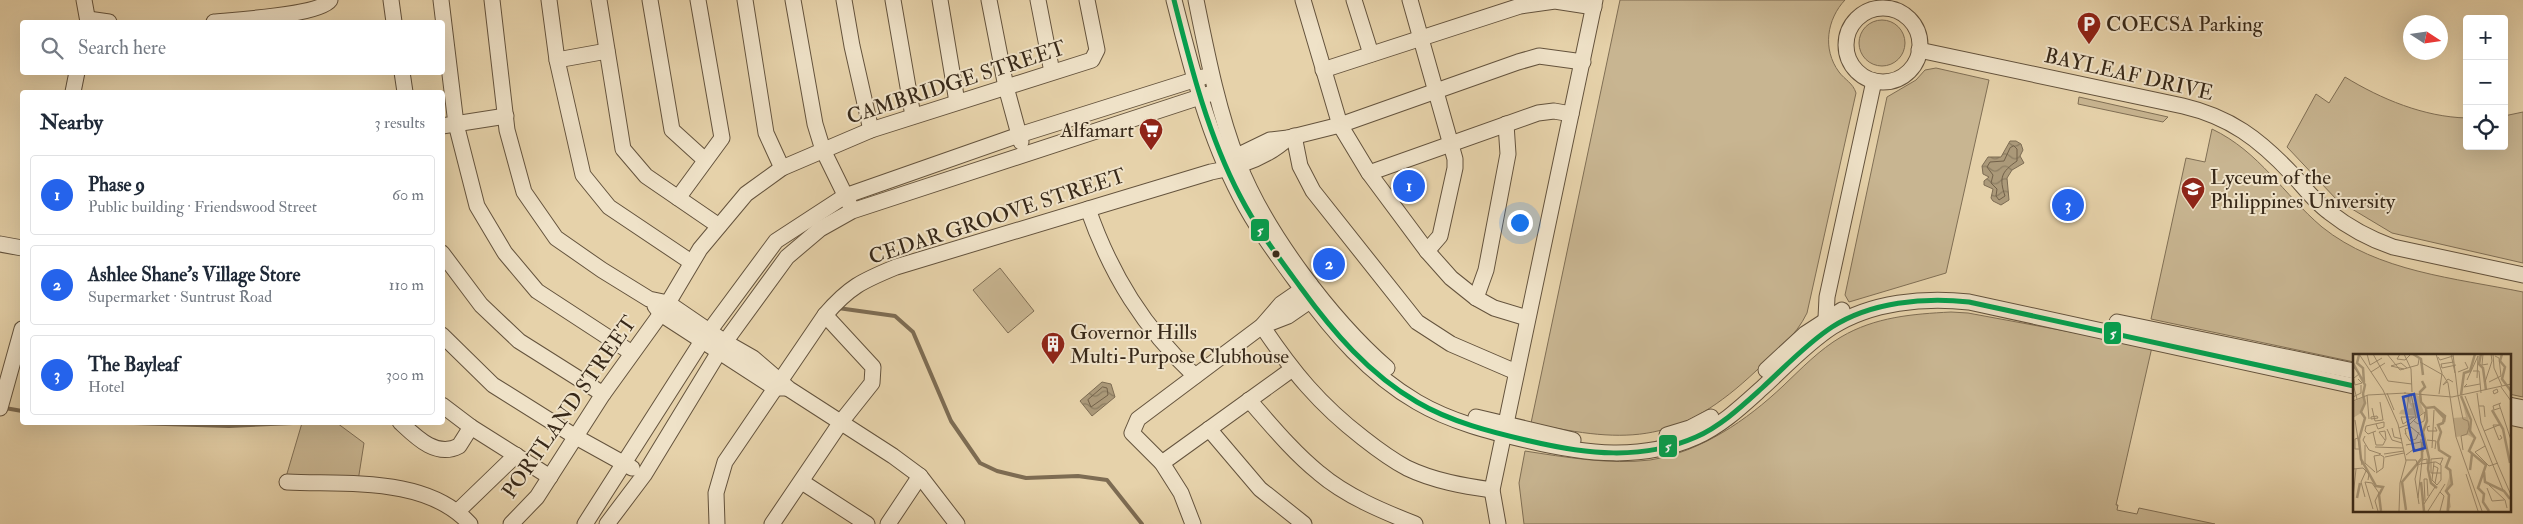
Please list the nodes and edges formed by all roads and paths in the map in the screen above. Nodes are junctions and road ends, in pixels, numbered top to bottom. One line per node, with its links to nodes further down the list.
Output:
1 (84, 0): 24 (street)
2 (330, 0): 25 (street)
3 (391, 0): 26 (street)
4 (441, 0): 27 (street)
5 (492, 0): 50 (street)
6 (549, 0): 32 (street)
7 (599, 0): 29 (street)
8 (650, 0): 61 (street)
9 (698, 0): 61 (street)
10 (745, 0): 63 (street)
11 (793, 0): 59 (street)
12 (844, 0): 55 (street)
13 (893, 0): 51 (street)
14 (940, 0): 48 (street)
15 (989, 0): 42 (street)
16 (1038, 0): 36 (street)
17 (1087, 0): 36 (street, CAMBRIDGE STREET)
18 (1174, 0): 40 (street)
19 (1196, 0): 37 (street)
20 (1303, 0): 35 (street)
21 (1354, 0): 31 (street)
22 (1410, 0): 28 (street)
23 (1595, 3): 28 (street); 34 (street)
24 (88, 20)
25 (230, 20)
26 (394, 20)
27 (442, 20)
28 (1420, 37): 31 (street); 46 (street)
29 (607, 50): 32 (street); 66 (street)
30 (1919, 50): 41 (street); 41 (street); 75 (street, BAYLEAF DRIVE)
31 (1371, 54): 35 (street)
32 (557, 60): 74 (street)
33 (445, 62): 53 (street)
34 (1583, 62): 46 (street); 49 (street)
35 (1323, 70): 54 (street)
36 (1052, 72): 42 (street, CAMBRIDGE STREET)
37 (1212, 74): 40 (street); 45 (street)
38 (77, 75): 43 (street)
39 (402, 75): 44 (street)
40 (1194, 79): 47 (street); 56 (street)
41 (1874, 81): 81 (street)
42 (1006, 87): 48 (street, CAMBRIDGE STREET); 56 (street)
43 (74, 90)
44 (405, 90)
45 (1217, 91): 47 (street); 62 (street)
46 (1435, 92): 54 (street); 58 (street)
47 (1200, 98): 60 (street); 62 (street)
48 (957, 102): 51 (street, CAMBRIDGE STREET)
49 (1571, 114): 52 (street); 80 (street)
50 (506, 116): 53 (street); 78 (street)
51 (913, 116): 55 (street, CAMBRIDGE STREET)
52 (1506, 124): 58 (street); 77 (street)
53 (449, 125): 87 (street)
54 (1340, 125): 57 (street); 64 (street)
55 (871, 130): 59 (street, CAMBRIDGE STREET)
56 (1019, 134): 60 (street); 65 (street)
57 (1291, 137): 62 (street); 90 (street)
58 (1452, 143): 64 (street); 72 (street)
59 (823, 150): 63 (street, CAMBRIDGE STREET); 65 (street)
60 (1025, 154): 68 (street)
61 (705, 160): 66 (street)
62 (1232, 163): 67 (street, CEDAR GROOVE STREET); 76 (street)
63 (782, 168): 69 (street, CAMBRIDGE STREET)
64 (1369, 173): 72 (street)
65 (845, 196): 68 (street); 84 (street)
66 (678, 198): 69 (street)
67 (1088, 209): 79 (street, CEDAR GROOVE STREET); 91 (street)
68 (852, 211): 86 (street)
69 (719, 226): 74 (street, PORTLAND STREET)
70 (0, 244): 71 (street)
71 (20, 248)
72 (1426, 251): 77 (street)
73 (445, 257): 94 (street)
74 (692, 262): 78 (street, PORTLAND STREET)
75 (2523, 275)
76 (1311, 292): 82 (street); 106 (street)
77 (1476, 298): 80 (street)
78 (664, 309): 84 (street); 87 (street, PORTLAND STREET)
79 (825, 315): 92 (street, CEDAR GROOVE STREET); 102 (street)
80 (1527, 318): 90 (street)
81 (1829, 323): 89 (street); 93 (street); 106 (street)
82 (1262, 326): 88 (street); 91 (street)
83 (20, 336): 98 (street)
84 (705, 336): 86 (street); 109 (street)
85 (445, 338): 107 (street)
86 (721, 347): 92 (street); 111 (street)
87 (632, 353): 94 (street, PORTLAND STREET)
88 (1291, 370): 95 (street); 116 (street)
89 (2353, 371)
90 (1516, 372): 106 (street)
91 (1195, 376): 110 (street)
92 (782, 385): 102 (street); 122 (street, CEDAR GROOVE STREET)
93 (2353, 386)
94 (603, 394): 107 (street, PORTLAND STREET)
95 (1249, 400): 105 (street); 129 (street)
96 (2510, 405): 99 (street)
97 (445, 407): 104 (street)
98 (0, 408)
99 (2523, 408)
100 (2510, 417): 101 (street)
101 (2523, 420)
102 (840, 422): 112 (street); 115 (street)
103 (404, 425): 104 (street)
104 (471, 427): 108 (street)
105 (1209, 429): 110 (street); 128 (street)
106 (1504, 429): 116 (street)
107 (576, 437): 109 (street); 113 (street, PORTLAND STREET)
108 (516, 455): 113 (street); 117 (street)
109 (625, 463): 111 (street); 120 (street)
110 (1162, 463): 127 (street)
111 (644, 475): 121 (street)
112 (920, 476): 125 (street); 126 (street)
113 (550, 477): 119 (street, PORTLAND STREET)
114 (287, 482): 117 (street)
115 (802, 482): 123 (street); 124 (street)
116 (1492, 490): 130 (street)
117 (458, 511): 118 (street)
118 (470, 524)
119 (511, 524)
120 (585, 524)
121 (607, 524)
122 (717, 524)
123 (772, 524)
124 (867, 524)
125 (888, 524)
126 (957, 524)
127 (1193, 524)
128 (1304, 524)
129 (1414, 524)
130 (1498, 524)

